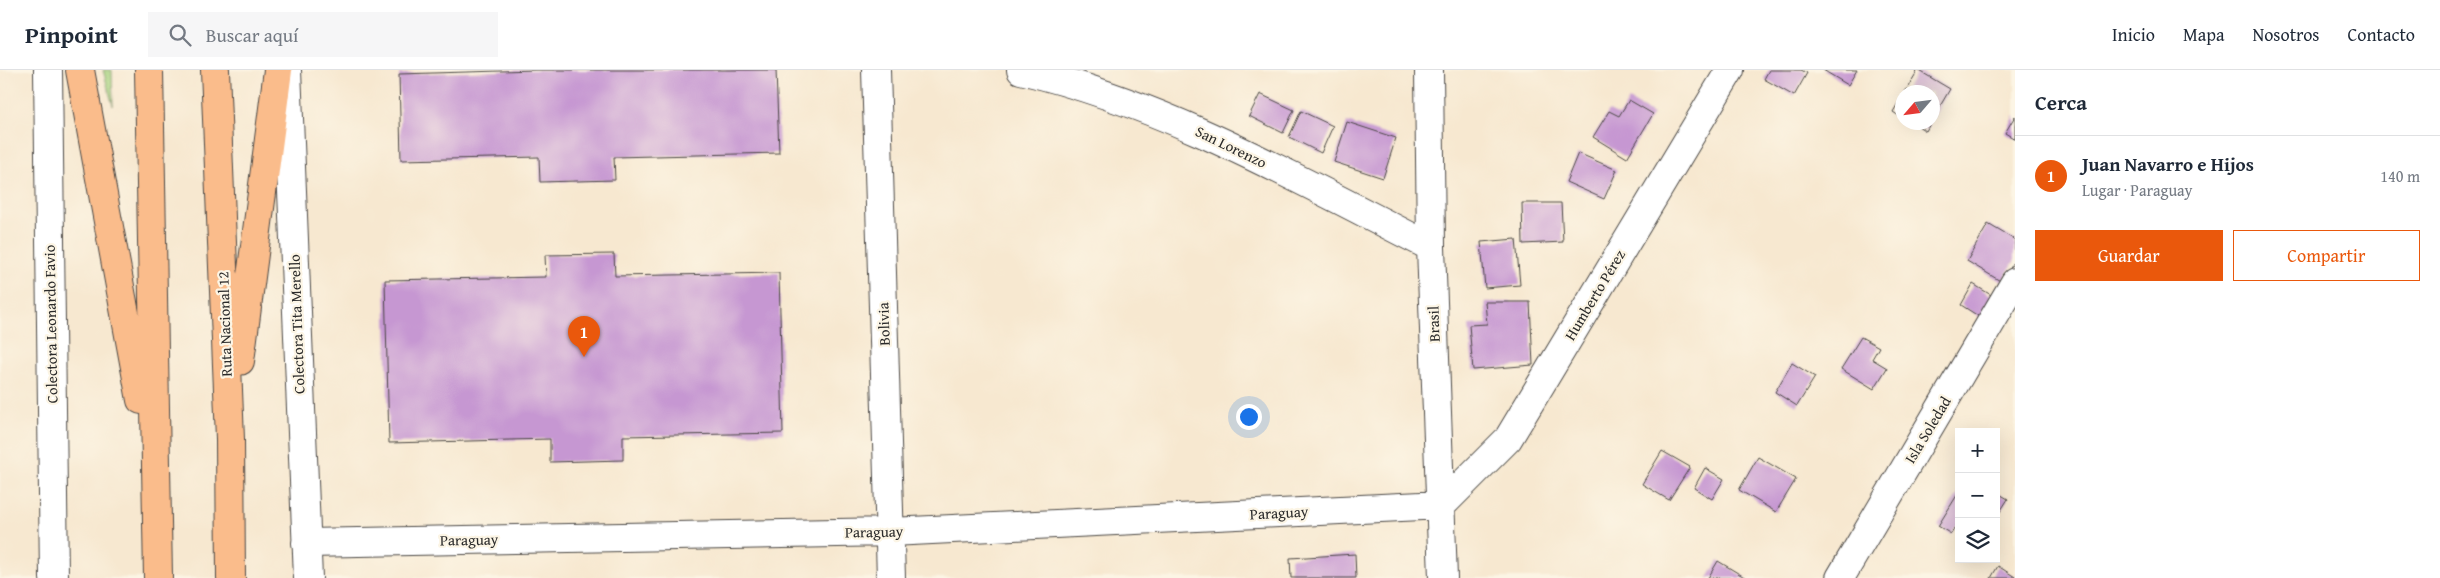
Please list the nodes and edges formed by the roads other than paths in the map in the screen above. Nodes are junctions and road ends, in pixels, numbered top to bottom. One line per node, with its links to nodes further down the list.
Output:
1 (48, 70): 18 (street, Colectora Leonardo Favio)
2 (80, 70): 14 (highway)
3 (149, 70): 14 (highway)
4 (215, 70): 13 (highway, Ruta Nacional 12)
5 (278, 70): 13 (highway)
6 (287, 70): 17 (street, Colectora Tita Merello)
7 (876, 70): 16 (street, Bolivia)
8 (1021, 70): 11 (street, San Lorenzo)
9 (1429, 70): 11 (street, Brasil)
10 (1730, 70): 15 (street, Humberto Pérez)
11 (1431, 247): 15 (street, Brasil)
12 (2015, 282): 24 (street, Isla Soledad)
13 (230, 439): 20 (highway, Ruta Nacional 12)
14 (155, 477): 19 (highway)
15 (1442, 505): 16 (street, Paraguay); 23 (street, Brasil)
16 (891, 532): 17 (street, Paraguay); 22 (street, Bolivia)
17 (306, 543): 21 (street, Colectora Tita Merello)
18 (54, 578)
19 (158, 578)
20 (231, 578)
21 (308, 578)
22 (891, 578)
23 (1443, 578)
24 (1840, 578)

